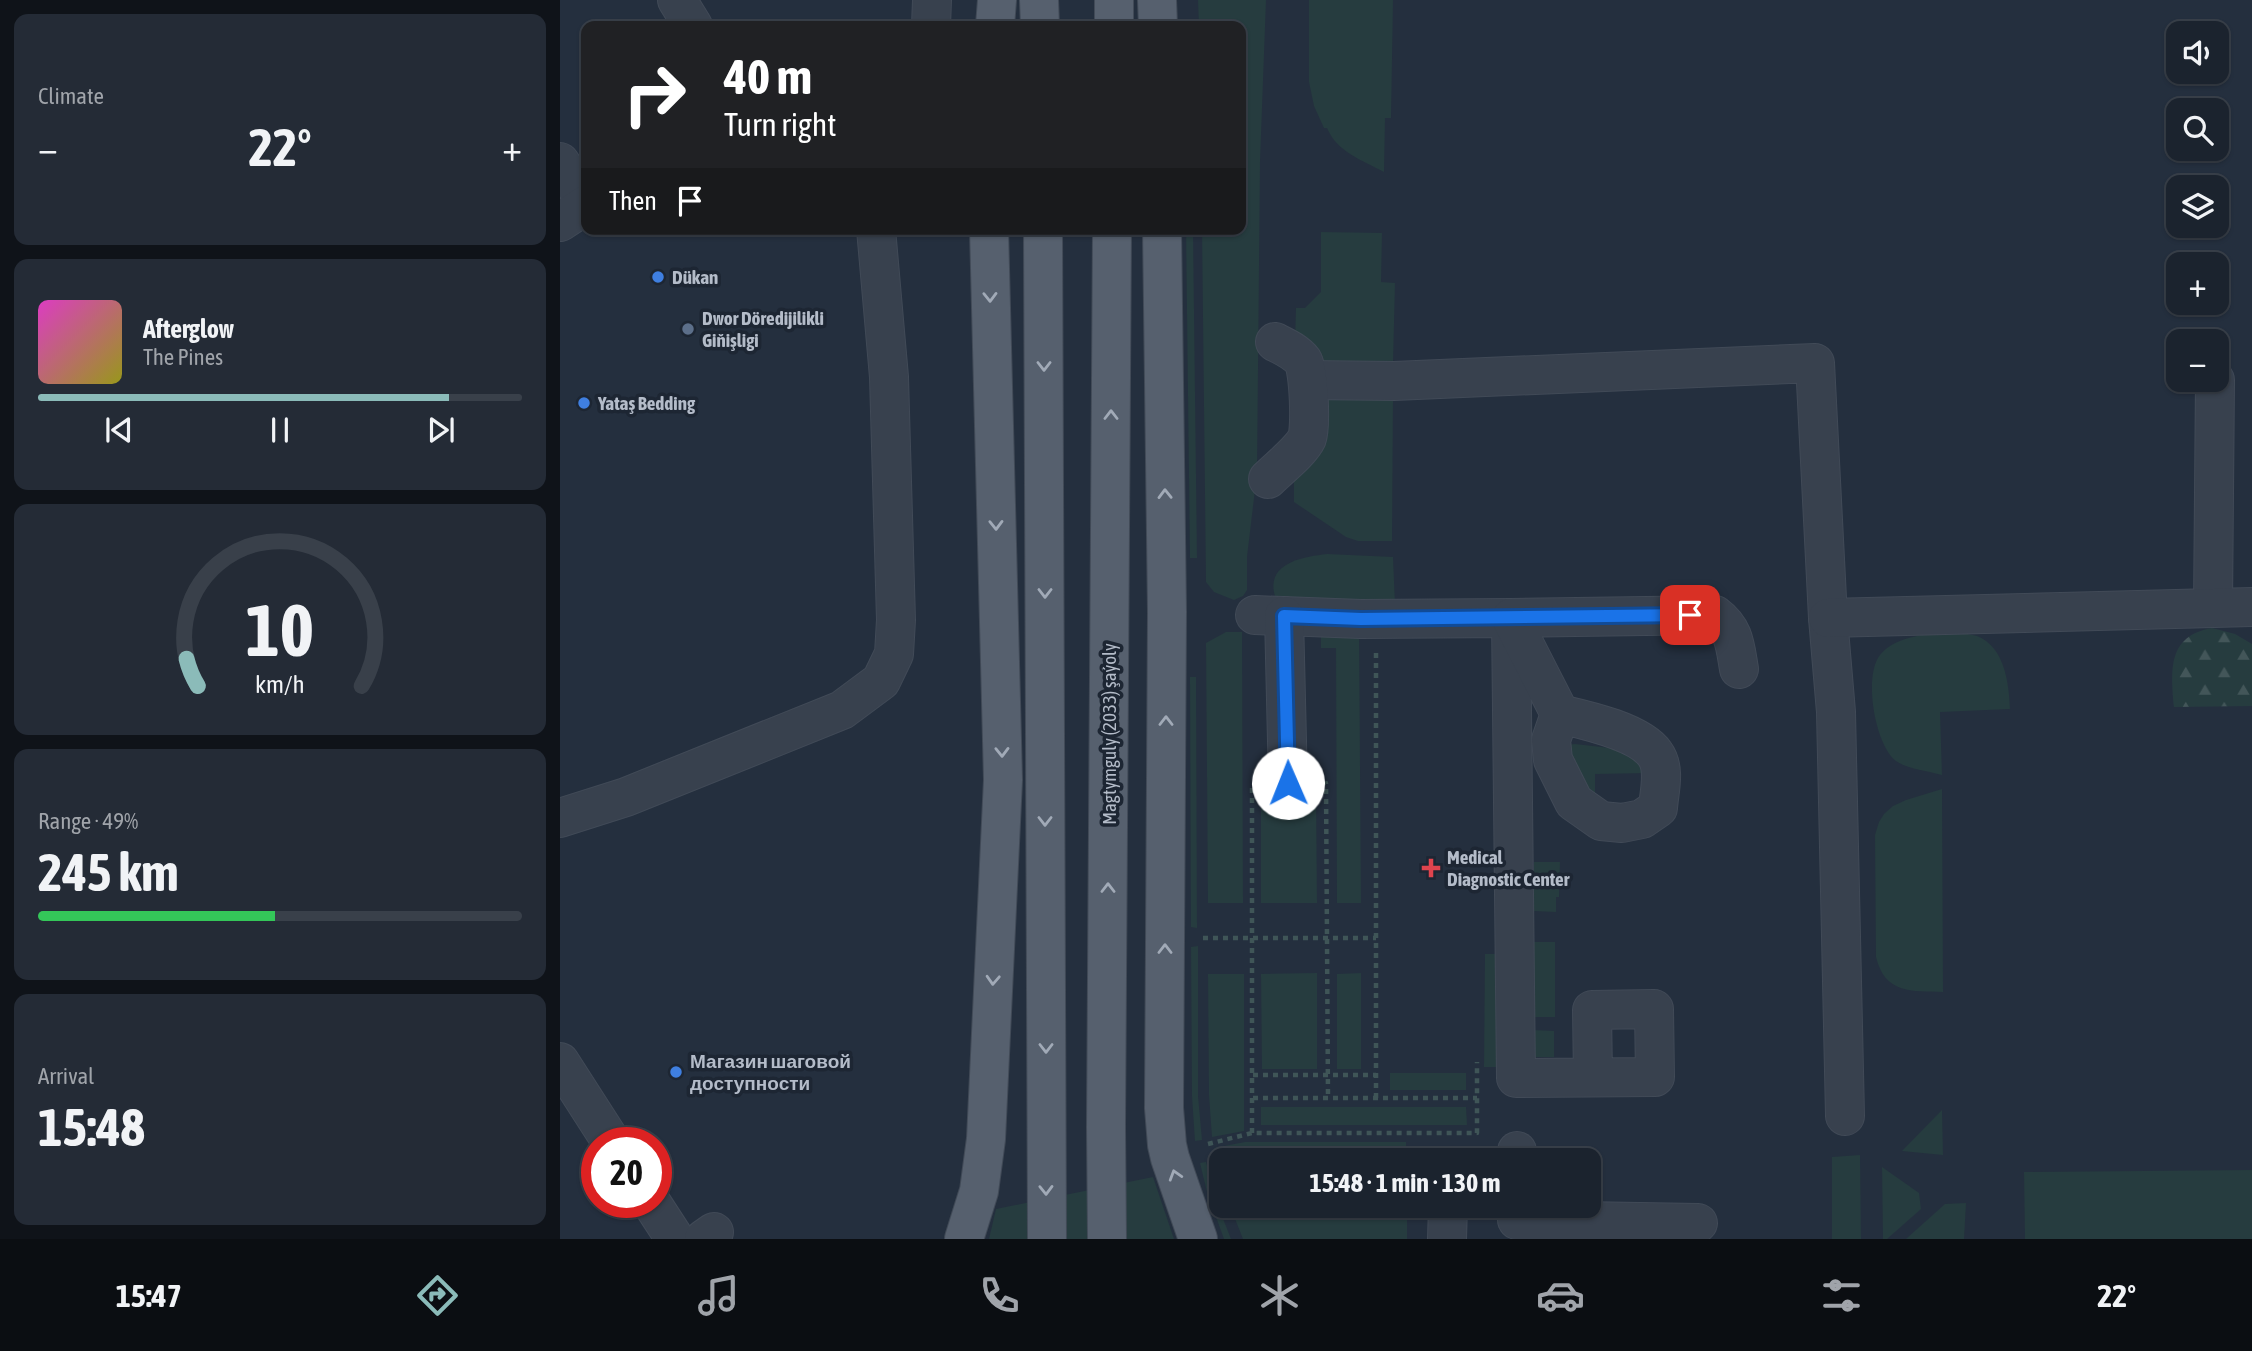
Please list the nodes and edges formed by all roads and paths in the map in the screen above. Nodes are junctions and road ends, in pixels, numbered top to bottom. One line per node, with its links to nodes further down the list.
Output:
1 (677, 0): 7 (street)
2 (932, 0): 8 (street)
3 (997, 0): 9 (main road)
4 (1039, 0): 10 (main road)
5 (1114, 0): 11 (main road)
6 (1157, 0): 12 (main road)
7 (691, 21)
8 (931, 21)
9 (995, 21)
10 (1040, 21)
11 (1114, 21)
12 (1158, 21)
13 (560, 162): 14 (street)
14 (581, 195)
15 (581, 207): 16 (street)
16 (560, 222)
17 (877, 235): 35 (street)
18 (989, 235): 59 (main road, one-way to 59)
19 (1043, 235): 60 (main road, one-way to 60)
20 (1112, 235): 61 (main road, Magtymguly (2033) şaýoly, one-way to 20)
21 (1162, 235): 62 (main road, one-way to 21)
22 (1275, 342): 23 (street)
23 (1308, 380): 25 (street); 29 (street)
24 (2215, 392): 27 (street)
25 (1268, 479)
26 (2252, 607): 27 (street)
27 (2213, 608): 29 (street)
28 (1511, 618): 30 (street); 31 (street); 32 (street); 45 (street)
29 (1828, 618): 50 (street)
30 (1377, 619): 33 (street); 39 (path)
31 (1739, 669)
32 (1560, 714)
33 (1270, 786): 37 (path)
34 (1326, 789): 38 (path)
35 (560, 818)
36 (1203, 938): 37 (path)
37 (1252, 938): 38 (path); 42 (path)
38 (1327, 938): 39 (path); 43 (path)
39 (1376, 938): 44 (path)
40 (560, 1062): 51 (street)
41 (1477, 1062): 49 (path)
42 (1253, 1075): 43 (path); 46 (path)
43 (1328, 1075): 44 (path); 47 (path)
44 (1376, 1075): 48 (path)
45 (1593, 1077)
46 (1253, 1098): 47 (path); 52 (path)
47 (1328, 1098): 48 (path)
48 (1376, 1098): 49 (path)
49 (1477, 1098): 52 (path)
50 (1845, 1116)
51 (602, 1127)
52 (1252, 1133): 53 (path)
53 (1208, 1144)
54 (661, 1218): 58 (street)
55 (1448, 1218): 63 (street)
56 (1517, 1222): 57 (street)
57 (1698, 1223)
58 (675, 1239)
59 (964, 1239)
60 (1047, 1239)
61 (1107, 1239)
62 (1198, 1239)
63 (1447, 1239)

